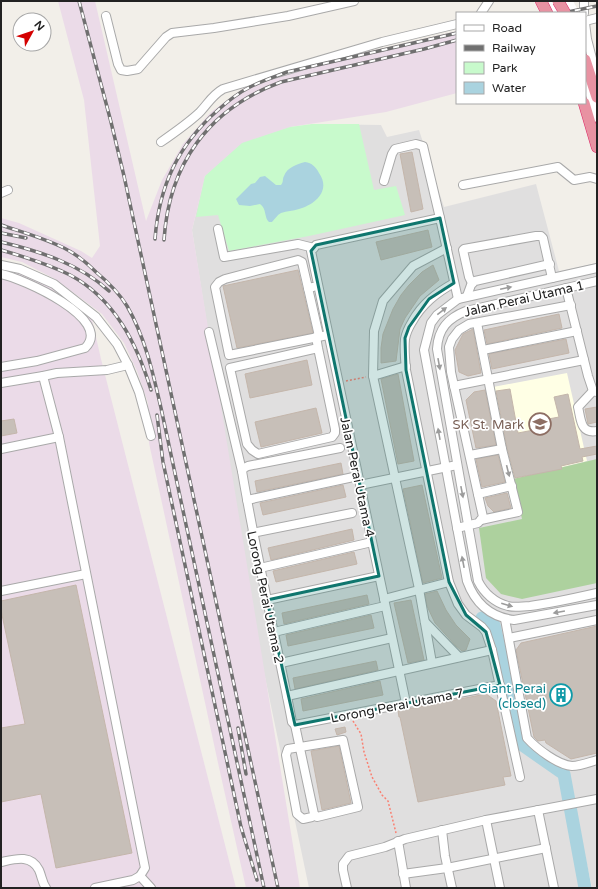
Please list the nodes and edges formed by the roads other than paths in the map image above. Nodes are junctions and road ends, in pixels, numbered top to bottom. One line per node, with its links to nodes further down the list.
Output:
1 (354, 1): 10 (street)
2 (489, 1): 6 (street)
3 (541, 1): 7 (highway)
4 (558, 1): 8 (highway, bridge)
5 (584, 1): 9 (street)
6 (482, 12)
7 (546, 12)
8 (564, 12)
9 (584, 12)
10 (106, 16)
11 (597, 18): 12 (street)
12 (586, 22)
13 (456, 24): 21 (street)
14 (586, 39): 16 (street)
15 (586, 63): 18 (highway)
16 (597, 78)
17 (586, 81): 20 (street)
18 (597, 97)
19 (584, 104): 22 (highway)
20 (597, 118)
21 (162, 142)
22 (597, 147)
23 (597, 179): 25 (street)
24 (384, 181): 26 (street)
25 (463, 185)
26 (440, 218): 28 (street); 29 (street)
27 (218, 228): 29 (street)
28 (447, 248): 36 (street); 56 (street)
29 (312, 249): 38 (street, Jalan Perai Utama 4)
30 (550, 264): 34 (street); 37 (street, Jalan Perai Utama 1); 37 (street)
31 (1, 265): 52 (street)
32 (597, 268): 34 (street, Jalan Perai Utama 1)
33 (1, 274): 54 (street)
34 (552, 278): 41 (street, Jalan Perai Utama 1, one-way to 34)
35 (597, 282): 40 (street, Jalan Perai Utama 1)
36 (454, 283): 42 (street); 53 (street)
37 (472, 283): 41 (street, Jalan Perai Utama 1)
38 (318, 286): 39 (street); 47 (street, Jalan Perai Utama 4)
39 (308, 288): 48 (street); 48 (street)
40 (566, 288): 43 (street); 68 (street, Jalan Perai Utama 1, one-way to 68)
41 (467, 296): 42 (street, Jalan Perai Utama 1)
42 (458, 299): 69 (street, Jalan Perai Utama 1, one-way to 42)
43 (571, 305): 44 (street, Jalan Perai Utama 1); 45 (street)
44 (477, 323): 50 (street); 59 (street, Jalan Perai Utama 1)
45 (577, 331): 50 (street); 51 (street)
46 (210, 332): 70 (street, Lorong Perai Utama 2)
47 (328, 335): 48 (street); 72 (street, Jalan Perai Utama 4)
48 (317, 337): 49 (street)
49 (318, 348): 49 (street)
50 (483, 350): 57 (street)
51 (584, 360): 57 (street); 60 (street)
52 (128, 365): 55 (street); 62 (street)
53 (406, 366): 56 (street); 71 (street)
54 (1, 367)
55 (43, 376): 58 (street); 63 (street)
56 (373, 376): 73 (street)
57 (488, 378): 59 (street); 66 (street)
58 (1, 383)
59 (454, 386): 67 (street, Jalan Perai Utama 1)
60 (595, 392): 61 (street)
61 (597, 431)
62 (151, 436)
63 (59, 437): 65 (street); 85 (street)
64 (340, 448): 70 (street)
65 (1, 449)
66 (502, 449): 67 (street); 75 (street, one-way to 75)
67 (470, 455): 76 (street, Jalan Perai Utama 1)
68 (457, 465): 69 (street); 80 (street, Jalan Perai Utama 1, one-way to 80)
69 (445, 467): 71 (street); 81 (street, Jalan Perai Utama 1)
70 (243, 470): 77 (street, Lorong Perai Utama 2)
71 (426, 471): 73 (street); 87 (street)
72 (358, 476): 74 (street, Jalan Perai Utama 4); 77 (street)
73 (394, 479): 74 (street); 88 (street)
74 (360, 485): 83 (street, Jalan Perai Utama 4)
75 (512, 486): 76 (street); 79 (street)
76 (478, 494): 79 (street, Jalan Perai Utama 1)
77 (247, 500): 82 (street, Lorong Perai Utama 2)
78 (352, 513): 82 (street)
79 (481, 520): 80 (street)
80 (468, 526): 81 (street); 90 (street, Jalan Perai Utama 1, one-way to 90)
81 (457, 528): 94 (street, Jalan Perai Utama 1, one-way to 81)
82 (252, 533): 84 (street, Lorong Perai Utama 2)
83 (372, 542): 84 (street); 86 (street, Jalan Perai Utama 4)
84 (260, 568): 91 (street, Lorong Perai Utama 2)
85 (86, 574): 89 (street); 123 (street)
86 (379, 576): 91 (street); 92 (street, Jalan Perai Utama 4)
87 (449, 582): 88 (street); 100 (street)
88 (419, 589): 92 (street); 96 (street)
89 (1, 592)
90 (597, 593)
91 (267, 600): 97 (street, Lorong Perai Utama 2)
92 (385, 602): 97 (street); 98 (street, Jalan Perai Utama 4)
93 (597, 605): 94 (street, one-way to 94)
94 (505, 619): 99 (street)
95 (597, 620): 99 (street)
96 (425, 622): 101 (street); 103 (street)
97 (274, 632): 102 (street, Lorong Perai Utama 2)
98 (392, 638): 102 (street); 104 (street, Jalan Perai Utama 4)
99 (509, 638): 110 (street)
100 (492, 650): 101 (street); 105 (street)
101 (459, 657): 103 (street)
102 (281, 663): 106 (street, Lorong Perai Utama 2)
103 (432, 664): 104 (street)
104 (399, 671): 106 (street); 107 (street, Jalan Perai Utama 4)
105 (500, 685): 107 (street, Lorong Perai Utama 7); 111 (street)
106 (287, 696): 108 (street, Lorong Perai Utama 2)
107 (406, 703): 108 (street, Lorong Perai Utama 7)
108 (295, 725): 109 (street, Lorong Perai Utama 2)
109 (300, 748): 114 (street, Lorong Perai Utama 2); 114 (street); 114 (street)
110 (597, 760)
111 (520, 777)
112 (597, 799): 113 (street)
113 (538, 810): 115 (street); 118 (street)
114 (314, 814)
115 (486, 820): 116 (street); 119 (street)
116 (442, 830): 117 (street); 121 (street)
117 (398, 841): 122 (street); 127 (street)
118 (546, 848): 119 (street); 131 (street)
119 (495, 858): 121 (street); 130 (street)
120 (1, 862): 124 (street)
121 (448, 868): 122 (street); 129 (street)
122 (403, 874): 128 (street)
123 (140, 876): 125 (street); 126 (street)
124 (43, 886)
125 (95, 888)
126 (151, 888)
127 (347, 888)
128 (406, 888)
129 (452, 888)
130 (500, 888)
131 (554, 888)

